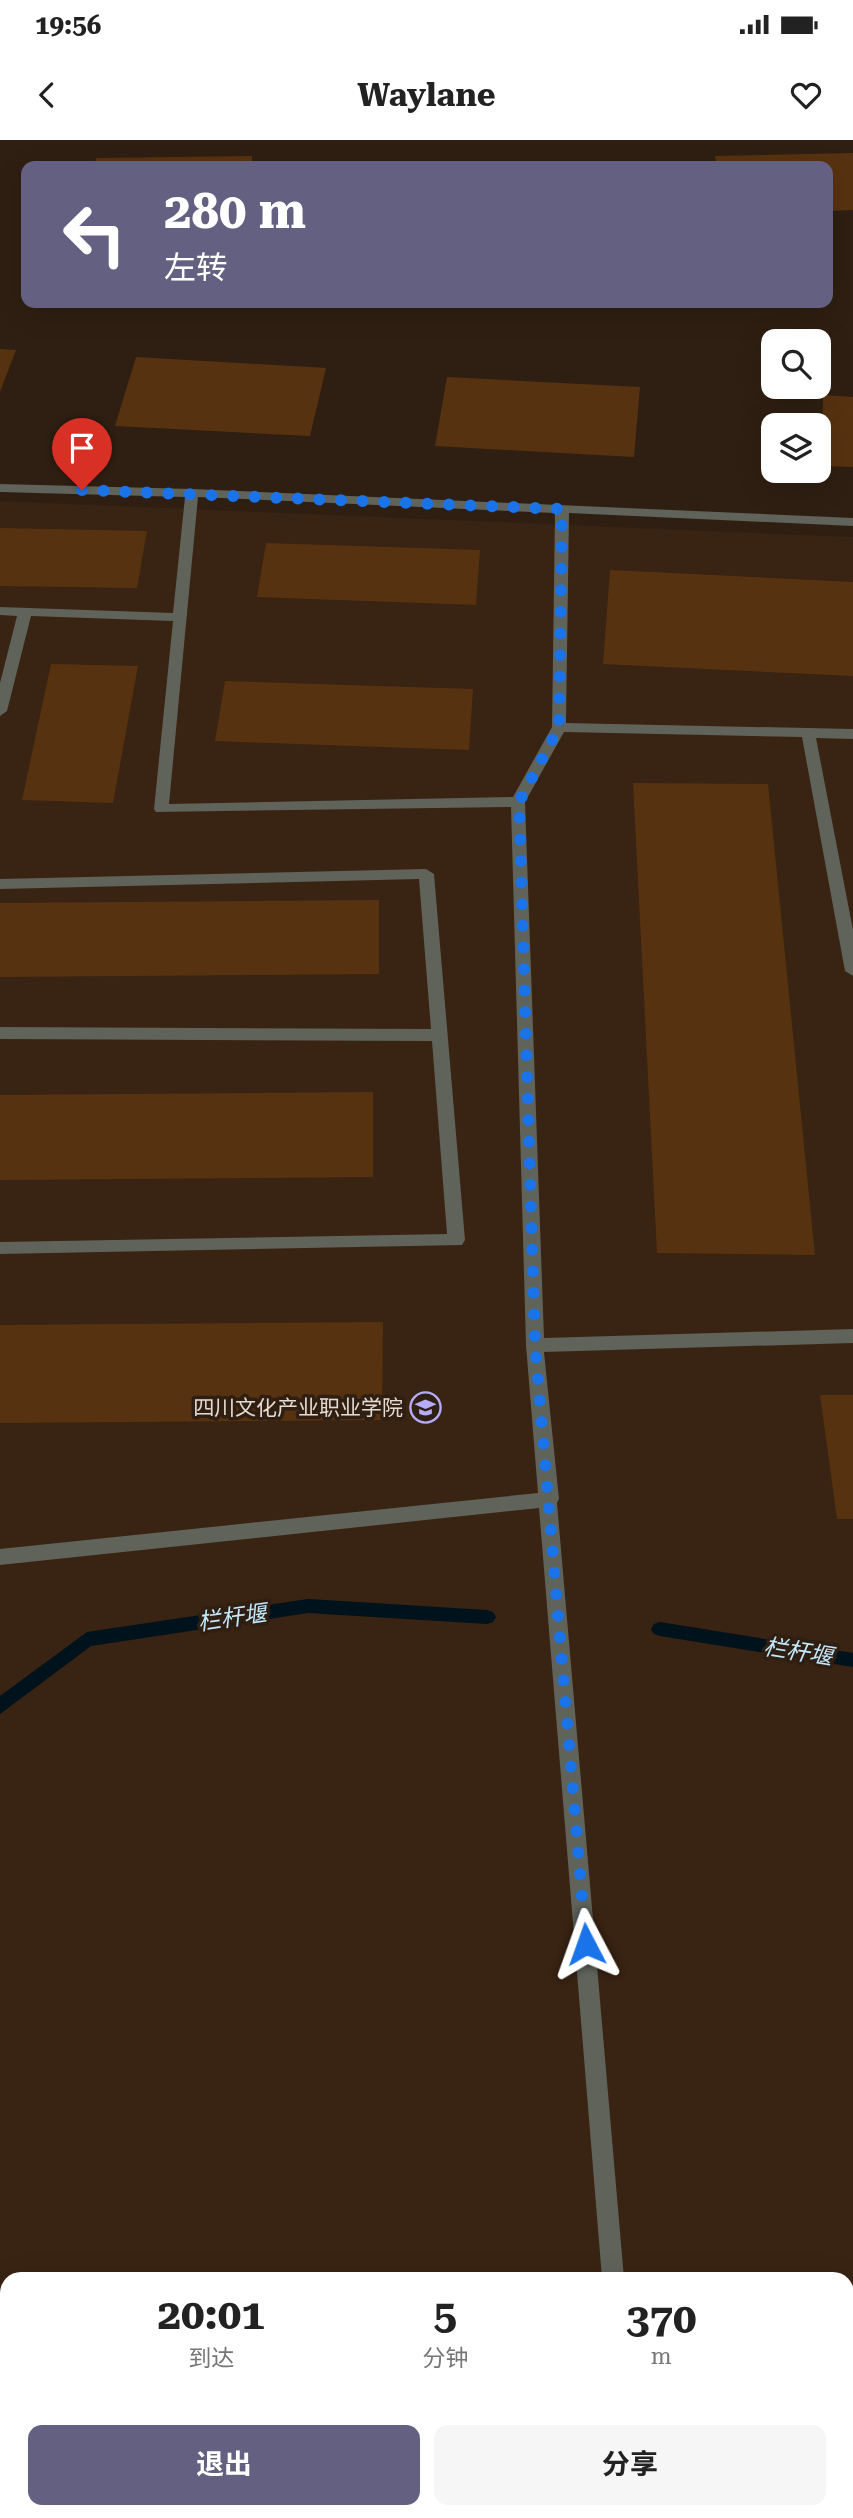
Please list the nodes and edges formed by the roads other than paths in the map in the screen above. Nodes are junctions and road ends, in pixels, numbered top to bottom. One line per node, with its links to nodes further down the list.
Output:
1 (0, 488): 2 (street)
2 (192, 493): 3 (street); 7 (street)
3 (562, 509): 4 (street); 9 (street)
4 (853, 522)
5 (0, 611): 6 (street)
6 (25, 611): 7 (street); 8 (street)
7 (181, 617): 12 (street)
8 (0, 711)
9 (559, 727): 10 (street); 12 (street)
10 (808, 732): 11 (street); 14 (street)
11 (853, 734)
12 (519, 802): 19 (street)
13 (0, 884): 16 (street)
14 (853, 971)
15 (0, 1033): 16 (street)
16 (439, 1035): 17 (street)
17 (0, 1248)
18 (853, 1336): 19 (street)
19 (535, 1345): 20 (street)
20 (550, 1499): 21 (street); 22 (street)
21 (0, 1557)
22 (613, 2272)

